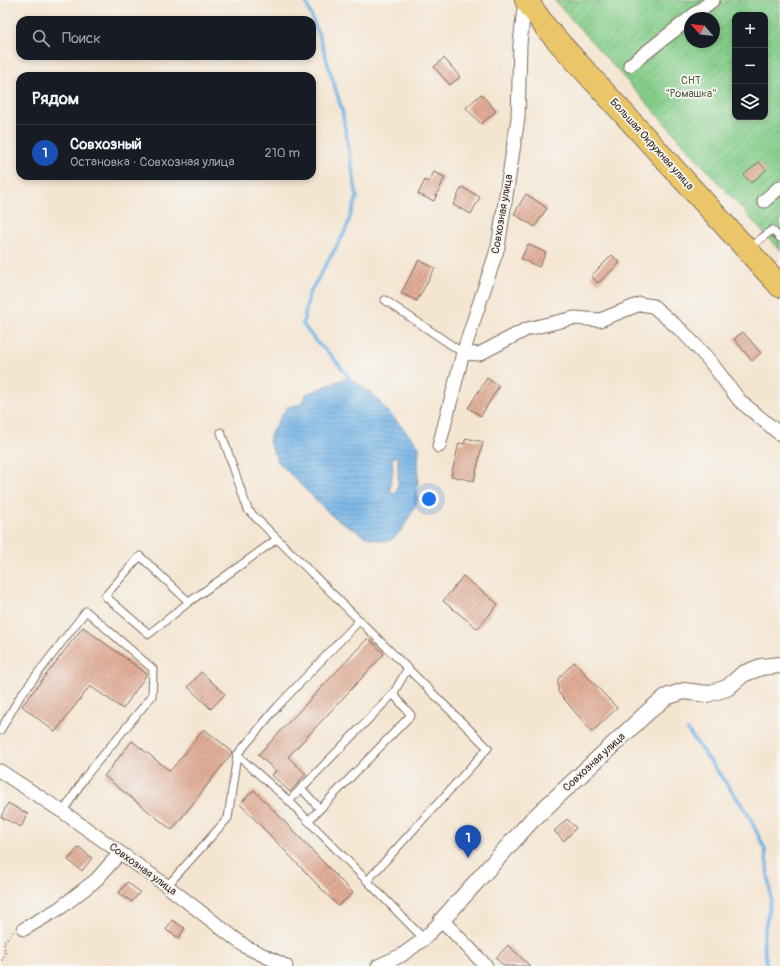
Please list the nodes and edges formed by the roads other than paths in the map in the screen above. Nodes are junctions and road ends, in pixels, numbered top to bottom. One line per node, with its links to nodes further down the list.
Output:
1 (526, 0): 3 (highway, Большая Окружная улица); 4 (street, Совхозная улица)
2 (713, 0): 5 (street)
3 (547, 29): 4 (street); 9 (highway, Большая Окружная улица)
4 (520, 44): 12 (street, Совхозная улица)
5 (630, 65)
6 (780, 187): 7 (street)
7 (764, 201)
8 (780, 238): 9 (lane)
9 (748, 250): 10 (highway, Большая Окружная улица)
10 (780, 286)
11 (385, 300): 12 (lane)
12 (463, 352): 14 (street); 15 (street, Совхозная улица)
13 (221, 432): 16 (lane)
14 (780, 434)
15 (439, 446)
16 (277, 538): 17 (lane); 18 (lane)
17 (189, 602): 17 (lane)
18 (360, 620): 20 (lane); 23 (lane)
19 (780, 665): 33 (street, Совхозная улица)
20 (408, 668): 21 (lane); 31 (lane)
21 (393, 694): 25 (lane); 27 (lane)
22 (0, 731): 28 (lane)
23 (237, 755): 26 (lane); 32 (lane)
24 (0, 771): 28 (street, Совхозная улица)
25 (301, 788): 26 (lane); 27 (lane)
26 (289, 801): 29 (lane)
27 (320, 809): 29 (lane)
28 (63, 812): 30 (street, Совхозная улица)
29 (308, 821): 31 (lane)
30 (120, 853): 32 (street, Совхозная улица); 34 (street)
31 (367, 881): 35 (lane)
32 (166, 886): 36 (street, Совхозная улица)
33 (442, 920): 35 (street, Совхозная улица); 38 (street)
34 (24, 929)
35 (424, 939): 37 (street, Совхозная улица)
36 (286, 966)
37 (378, 966)
38 (486, 966)

